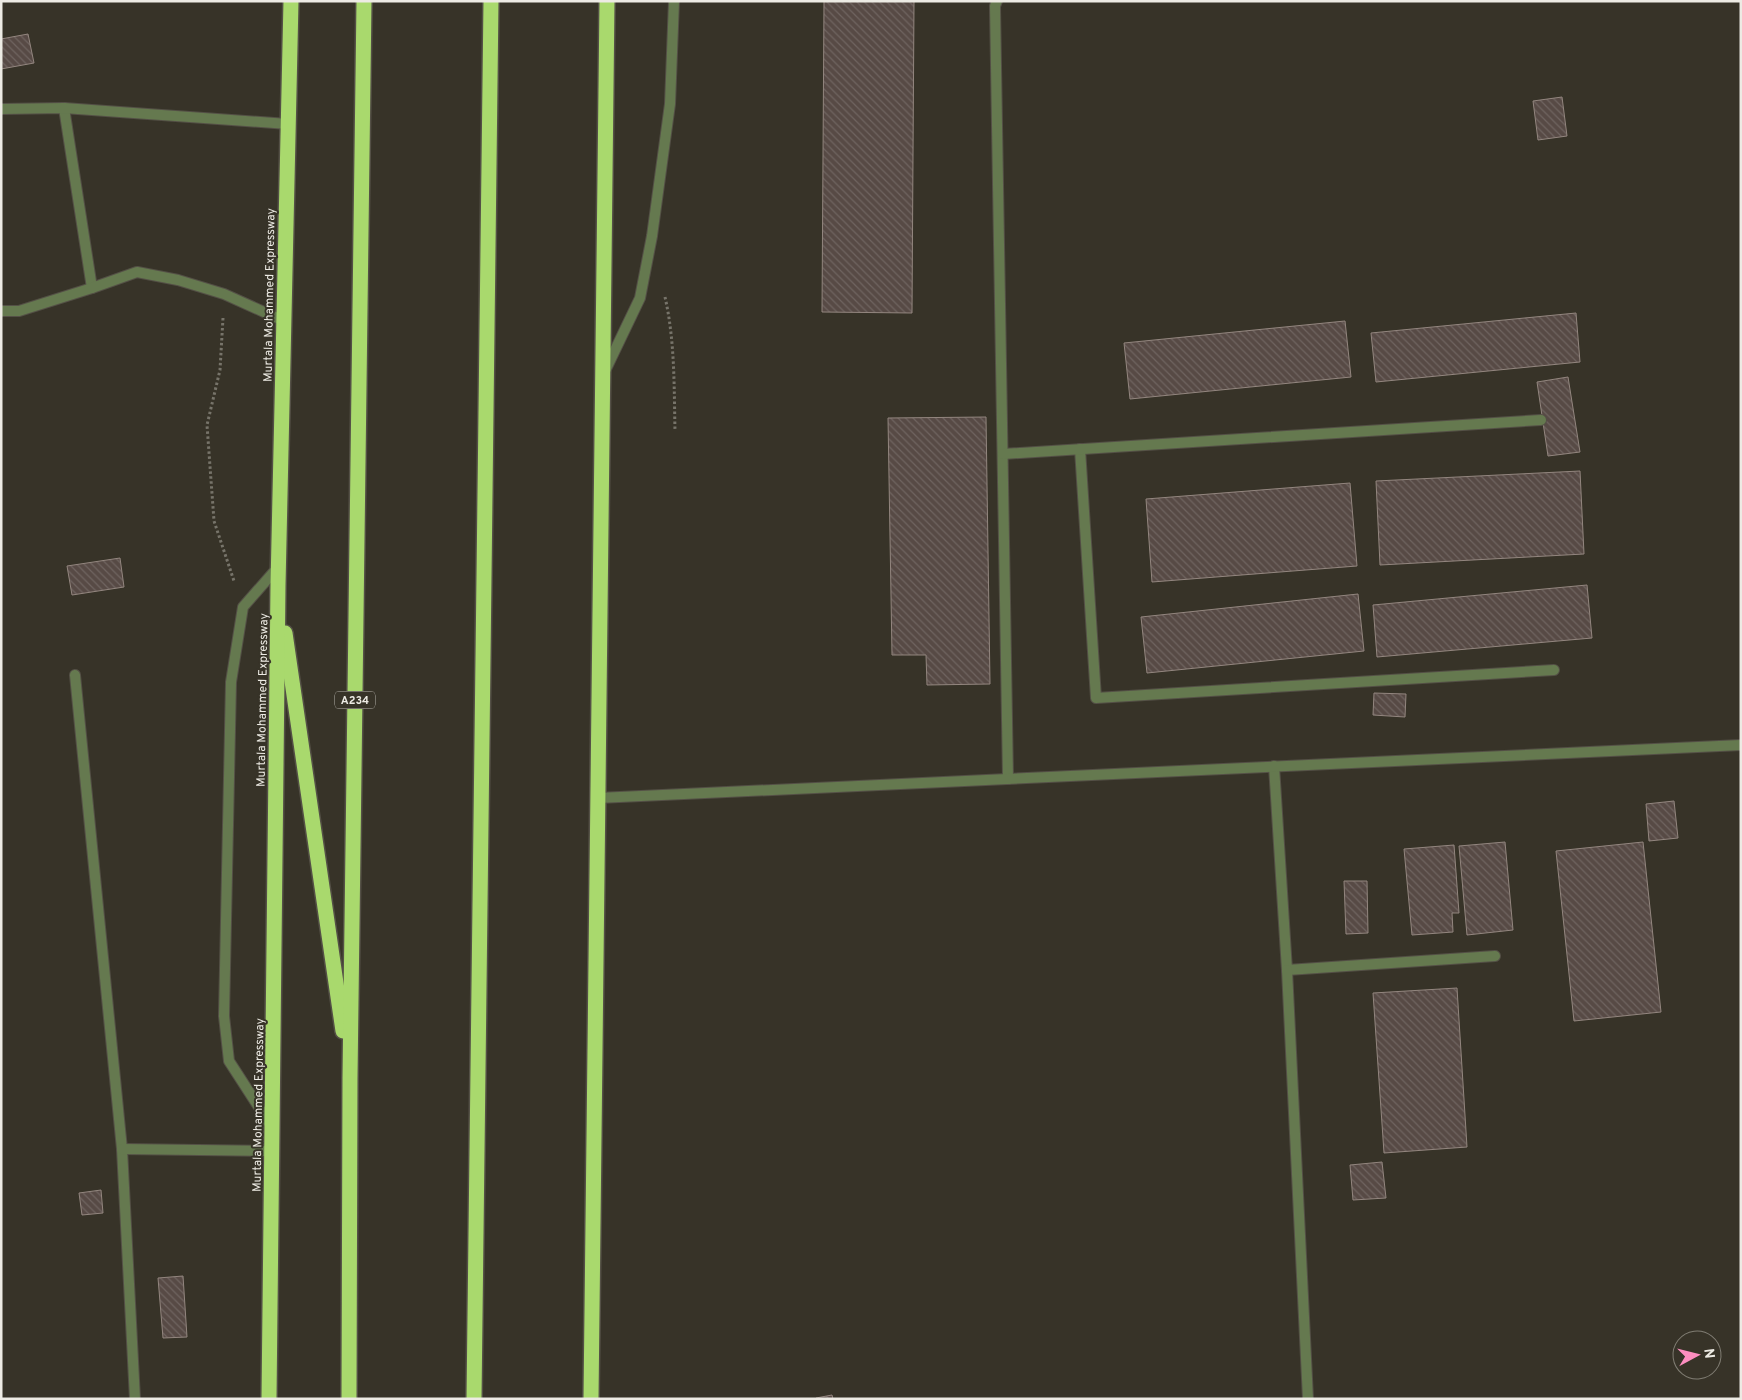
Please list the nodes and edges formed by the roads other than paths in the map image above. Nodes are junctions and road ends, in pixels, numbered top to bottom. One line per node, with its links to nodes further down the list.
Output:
1 (291, 1): 9 (highway, Murtala Mohammed Expressway)
2 (364, 1): 27 (highway, A234)
3 (491, 1): 34 (highway)
4 (607, 1): 13 (highway)
5 (674, 1): 13 (street)
6 (997, 1): 16 (street)
7 (64, 108): 8 (street); 9 (street); 10 (street)
8 (1, 109)
9 (288, 124): 12 (highway, Murtala Mohammed Expressway)
10 (92, 288): 11 (street); 12 (street)
11 (1, 311)
12 (284, 321): 17 (highway, Murtala Mohammed Expressway)
13 (603, 376): 24 (highway)
14 (1541, 420): 15 (street)
15 (1080, 449): 16 (street); 19 (street)
16 (1003, 454): 23 (street)
17 (279, 566): 18 (highway, Murtala Mohammed Expressway); 28 (street)
18 (278, 585): 27 (highway); 28 (highway, Murtala Mohammed Expressway)
19 (1554, 670)
20 (75, 675): 29 (street)
21 (1741, 745): 22 (street)
22 (1274, 766): 23 (street); 26 (street)
23 (1008, 778): 24 (street)
24 (598, 798): 35 (highway)
25 (1495, 956): 26 (street)
26 (1287, 970): 36 (street)
27 (350, 1078): 33 (highway, A234)
28 (273, 1128): 30 (highway, Murtala Mohammed Expressway)
29 (122, 1149): 30 (street); 31 (street)
30 (272, 1151): 32 (highway, Murtala Mohammed Expressway)
31 (136, 1399)
32 (269, 1399)
33 (349, 1399)
34 (474, 1399)
35 (591, 1399)
36 (1308, 1399)

